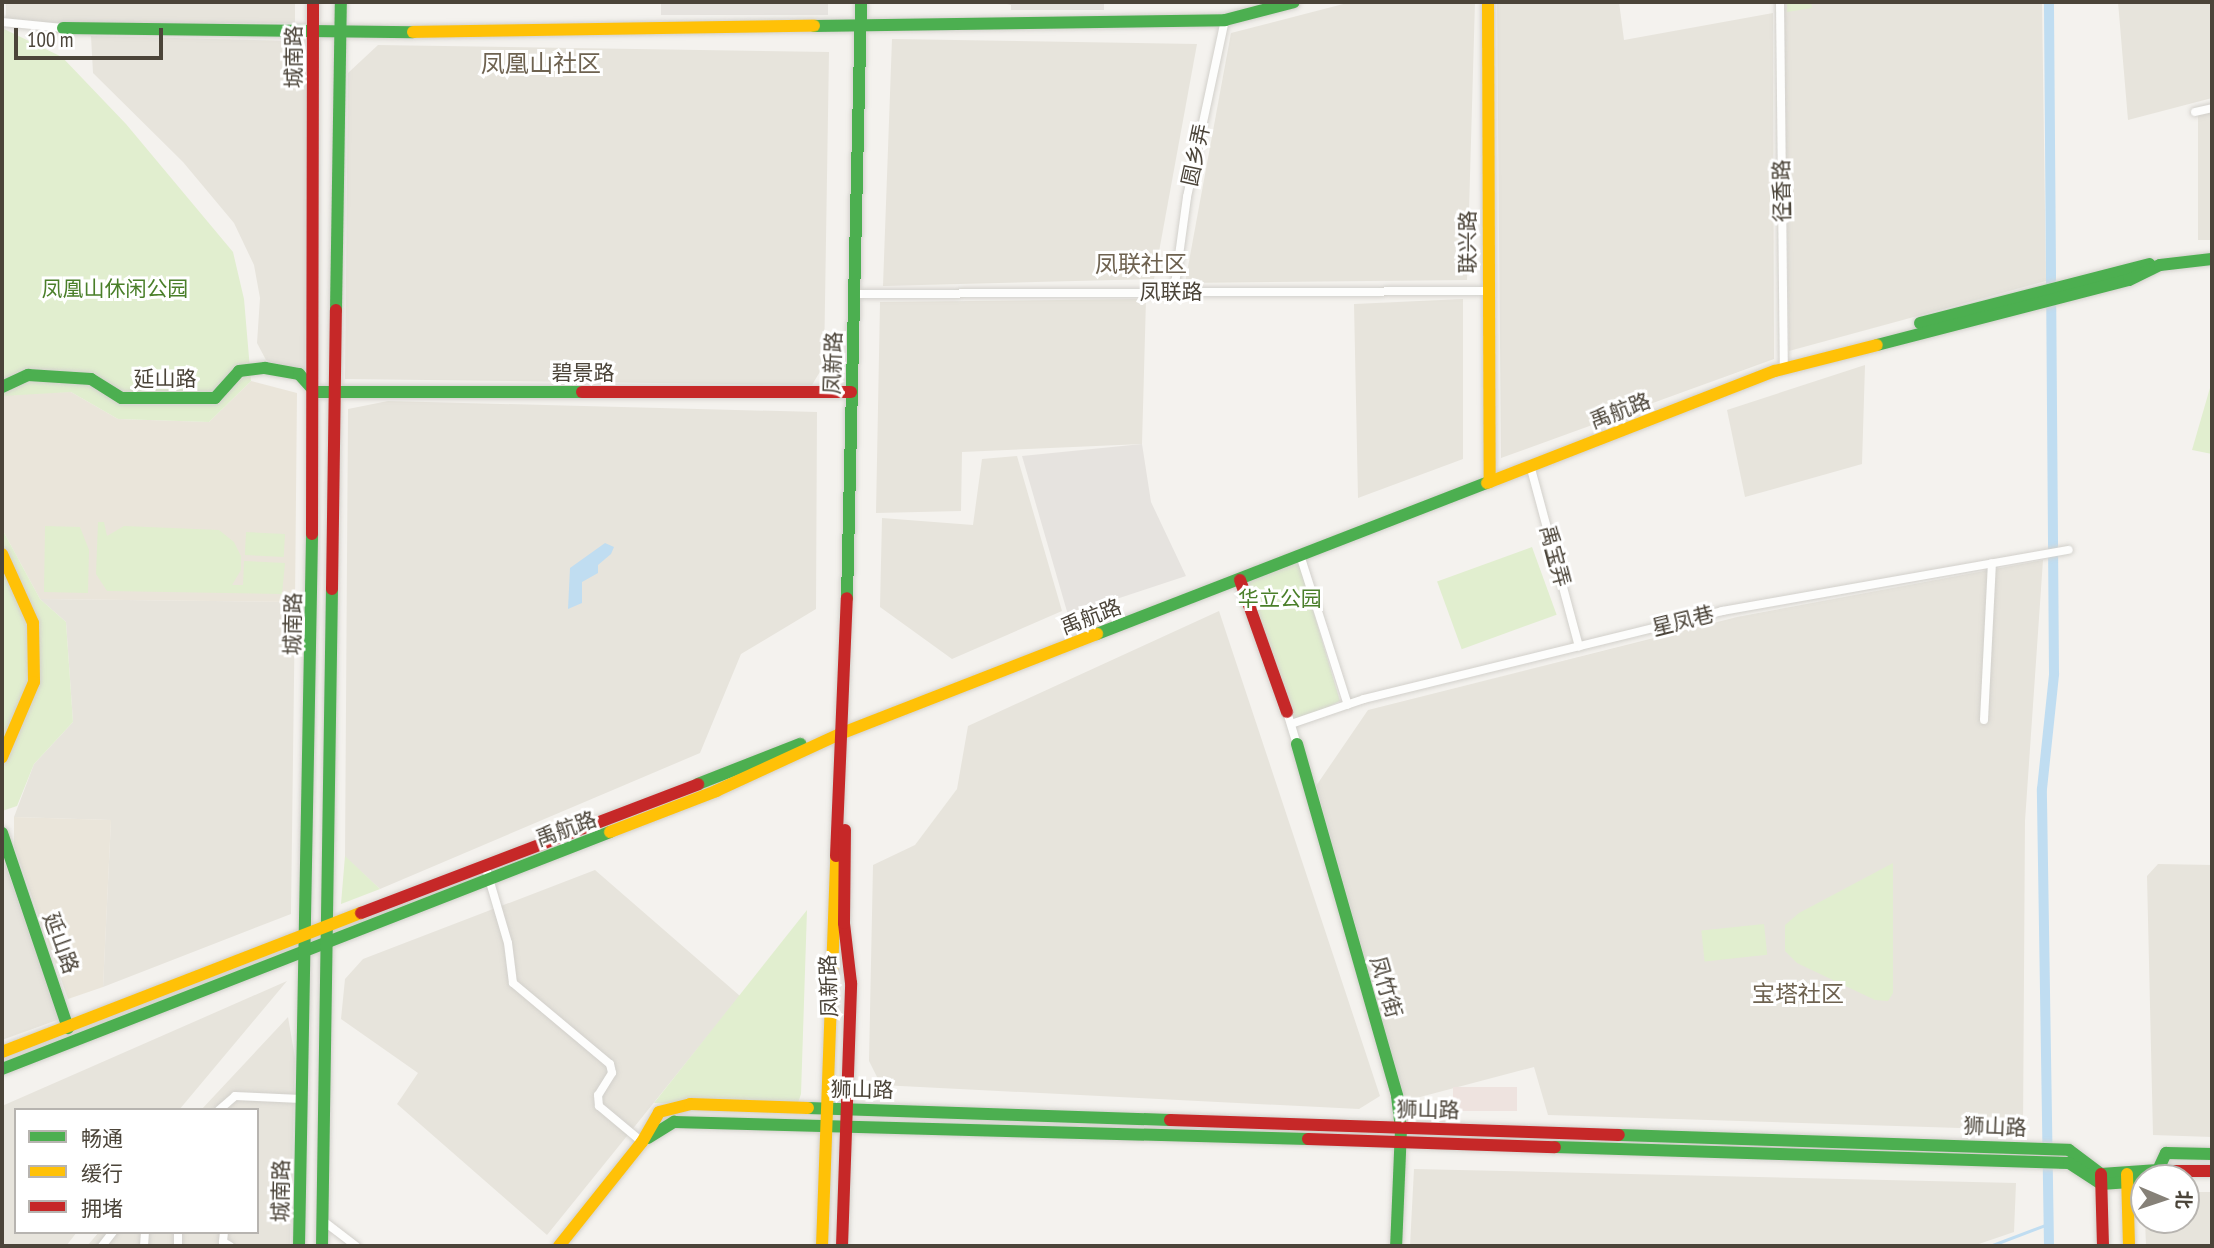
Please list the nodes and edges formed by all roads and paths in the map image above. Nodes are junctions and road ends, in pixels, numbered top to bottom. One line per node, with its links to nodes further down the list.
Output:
1 (313, 2): 12 (main road, 城南路)
2 (341, 2): 11 (main road, 城南路)
3 (861, 2): 9 (main road, 凤新路)
4 (1294, 2): 7 (main road)
5 (1488, 2): 18 (main road, 联兴路)
6 (1780, 2): 21 (street, 径香路)
7 (1225, 20): 9 (main road); 19 (street, 圆乡弄)
8 (2, 22): 10 (street)
9 (861, 26): 11 (main road); 20 (main road, 凤新路)
10 (63, 28): 12 (main road)
11 (341, 32): 12 (main road); 24 (main road, 城南路)
12 (313, 33): 23 (main road, 城南路)
13 (2212, 108): 14 (street)
14 (2195, 112)
15 (2212, 252): 17 (main road, 禹航路)
16 (2212, 259): 17 (main road, 禹航路)
17 (2074, 287): 21 (main road, 禹航路)
18 (1487, 291): 19 (street, 凤联路); 27 (main road, 联兴路)
19 (1174, 292): 20 (street, 凤联路)
20 (854, 294): 25 (main road, 凤新路)
21 (1784, 365): 26 (main road, 禹航路); 27 (main road, 禹航路)
22 (2, 387): 23 (main road, 延山路)
23 (315, 392): 24 (main road, 碧景路); 43 (main road, 城南路)
24 (337, 392): 25 (main road, 碧景路); 42 (main road, 城南路)
25 (851, 392): 37 (main road, 凤新路)
26 (1531, 466): 27 (main road, 禹航路); 33 (street, 禹宝弄)
27 (1490, 478): 30 (main road, 禹航路); 37 (main road, 禹航路)
28 (2069, 550): 31 (street, 星凤巷)
29 (2, 554): 39 (main road)
30 (1300, 555): 32 (main road, 禹航路); 34 (street)
31 (1992, 563): 33 (street, 星凤巷); 36 (street)
32 (1240, 580): 35 (main road); 37 (main road, 禹航路)
33 (1579, 646): 34 (street, 星凤巷)
34 (1348, 705): 35 (street, 星凤巷)
35 (1289, 718): 38 (street)
36 (1984, 720)
37 (844, 730): 41 (main road, 禹航路); 50 (main road, 凤新路); 51 (main road, 凤新路)
38 (1297, 744): 54 (main road, 凤竹街)
39 (2, 757)
40 (2, 833): 45 (main road, 延山路)
41 (486, 871): 42 (main road, 禹航路); 55 (street)
42 (327, 935): 43 (main road, 禹航路); 44 (main road, 禹航路); 62 (main road, 城南路)
43 (307, 936): 44 (main road, 城南路); 45 (main road, 禹航路)
44 (307, 950): 47 (main road, 禹航路); 48 (main road, 城南路)
45 (68, 1028): 46 (main road, 禹航路)
46 (2, 1052)
47 (2, 1069)
48 (301, 1099): 49 (street); 63 (main road, 城南路)
49 (228, 1106)
50 (826, 1109): 51 (main road, 狮山路); 52 (main road, 凤新路); 55 (main road, 狮山路)
51 (848, 1109): 53 (main road, 凤新路); 54 (main road, 狮山路)
52 (825, 1125): 53 (main road, 狮山路); 55 (main road, 狮山路); 67 (main road, 凤新路)
53 (845, 1125): 56 (main road, 狮山路); 68 (main road, 凤新路)
54 (1401, 1129): 56 (main road, 凤竹街); 58 (main road, 狮山路)
55 (642, 1142): 66 (main road, 狮山路)
56 (1399, 1144): 58 (main road, 狮山路); 69 (main road, 凤竹街)
57 (2212, 1154): 60 (main road)
58 (2069, 1156): 59 (main road)
59 (2101, 1179): 60 (main road); 70 (main road)
60 (2127, 1179): 61 (main road); 71 (main road)
61 (2130, 1179)
62 (322, 1220): 64 (main road, 城南路); 65 (street)
63 (299, 1246)
64 (322, 1246)
65 (356, 1246)
66 (559, 1246)
67 (822, 1246)
68 (842, 1246)
69 (1396, 1246)
70 (2103, 1246)
71 (2129, 1246)

